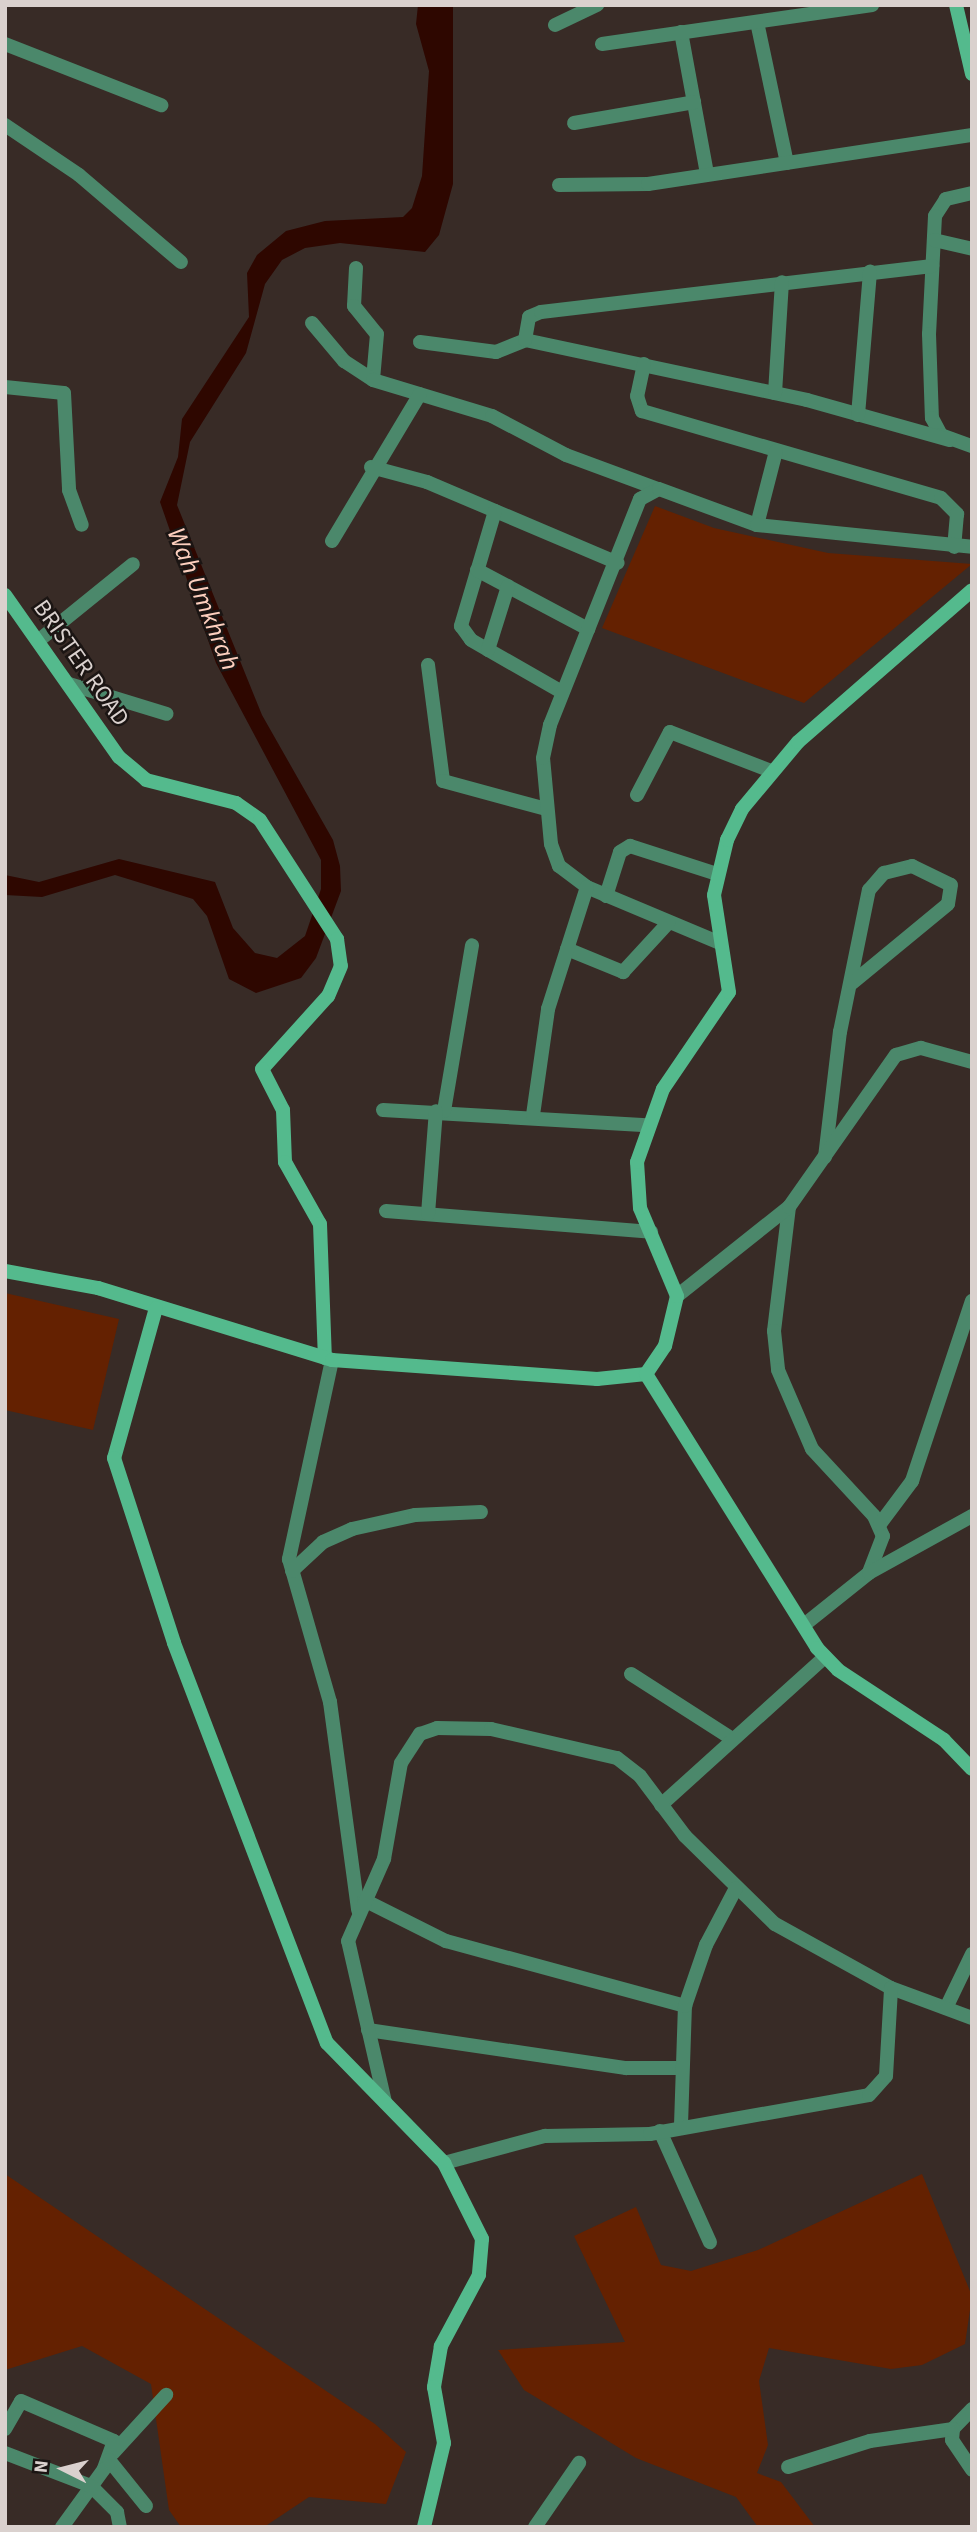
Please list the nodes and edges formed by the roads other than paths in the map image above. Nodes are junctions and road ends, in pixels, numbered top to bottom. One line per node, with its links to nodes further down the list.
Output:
1 (597, 5): 5 (street)
2 (872, 5): 4 (street)
3 (956, 5): 7 (street)
4 (757, 22): 6 (street); 16 (street)
5 (555, 25)
6 (681, 32): 9 (street); 11 (street)
7 (969, 43): 10 (street)
8 (5, 44): 12 (street)
9 (602, 44)
10 (972, 74)
11 (694, 102): 13 (street); 17 (street)
12 (160, 105)
13 (574, 123)
14 (5, 125): 22 (street)
15 (972, 135): 16 (street)
16 (787, 163): 17 (street)
17 (707, 174): 18 (street)
18 (559, 185)
19 (972, 193): 20 (street)
20 (934, 240): 21 (street); 23 (street)
21 (972, 249)
22 (181, 262)
23 (932, 266): 25 (street); 36 (street)
24 (356, 268): 31 (street)
25 (870, 271): 26 (street); 35 (street)
26 (782, 282): 28 (street); 33 (street)
27 (312, 323): 31 (street)
28 (525, 340): 29 (street); 30 (street)
29 (420, 342)
30 (644, 364): 33 (street); 38 (street)
31 (373, 380): 34 (street)
32 (5, 387): 42 (street)
33 (775, 393): 35 (street)
34 (420, 394): 39 (street); 40 (street)
35 (858, 415): 36 (street)
36 (949, 440): 37 (street)
37 (970, 444)
38 (776, 451): 43 (street); 45 (street)
39 (372, 467): 41 (street); 44 (street)
40 (659, 489): 43 (street); 47 (street)
41 (495, 511): 47 (street); 49 (street)
42 (82, 525)
43 (757, 526): 45 (street)
44 (332, 541)
45 (954, 547): 46 (street)
46 (972, 547)
47 (618, 563): 53 (street)
48 (133, 564): 54 (street)
49 (477, 570): 50 (street); 55 (street)
50 (508, 586): 53 (street); 55 (street)
51 (972, 590): 60 (street)
52 (5, 595): 54 (street, BRISTER ROAD)
53 (588, 629): 58 (street)
54 (38, 641): 57 (street, BRISTER ROAD)
55 (488, 650): 58 (street)
56 (428, 666): 62 (street)
57 (69, 684): 59 (street); 85 (street, BRISTER ROAD)
58 (561, 691): 62 (street)
59 (167, 714)
60 (771, 771): 61 (street); 63 (street)
61 (637, 795)
62 (547, 809): 64 (street)
63 (717, 874): 65 (street); 67 (street)
64 (587, 887): 65 (street); 69 (street)
65 (606, 896): 66 (street)
66 (668, 923): 67 (street); 69 (street)
67 (720, 943): 75 (street)
68 (472, 945): 73 (street)
69 (567, 949): 74 (street)
70 (852, 983): 70 (street); 76 (street)
71 (972, 1062): 76 (street)
72 (383, 1110): 73 (street)
73 (440, 1111): 74 (street); 79 (street)
74 (533, 1115): 75 (street)
75 (647, 1125): 80 (street)
76 (825, 1157): 77 (street)
77 (789, 1207): 82 (street); 89 (street)
78 (386, 1212): 79 (street)
79 (428, 1214): 80 (street)
80 (650, 1231): 82 (street)
81 (5, 1271): 84 (street)
82 (677, 1296): 86 (street)
83 (972, 1301): 89 (street)
84 (156, 1308): 85 (street); 107 (street)
85 (329, 1359): 86 (street); 90 (street)
86 (646, 1374): 92 (street)
87 (481, 1512): 90 (street)
88 (972, 1516): 91 (street)
89 (880, 1524): 91 (street)
90 (292, 1572): 99 (street)
91 (869, 1573): 92 (street)
92 (805, 1624): 93 (street)
93 (825, 1657): 95 (street); 96 (street)
94 (631, 1674): 95 (street)
95 (729, 1737): 97 (street)
96 (972, 1769)
97 (661, 1804): 98 (street); 99 (street)
98 (736, 1888): 101 (street); 102 (street)
99 (361, 1905): 102 (street); 105 (street)
100 (972, 1954): 103 (street)
101 (891, 1988): 103 (street); 108 (street)
102 (685, 2006): 106 (street)
103 (946, 2008): 104 (street)
104 (972, 2018)
105 (368, 2031): 106 (street); 107 (street)
106 (680, 2068): 108 (street)
107 (384, 2102): 110 (street)
108 (681, 2125): 109 (street)
109 (660, 2131): 110 (street); 111 (street)
110 (444, 2163): 126 (street)
111 (710, 2242)
112 (166, 2395): 117 (street)
113 (972, 2409): 115 (street)
114 (5, 2427): 117 (street)
115 (953, 2429): 119 (street); 120 (street)
116 (5, 2453): 121 (street)
117 (111, 2456): 121 (street); 122 (street)
118 (579, 2463): 123 (street)
119 (788, 2467)
120 (972, 2470)
121 (91, 2486): 124 (street); 125 (street)
122 (146, 2506)
123 (537, 2525)
124 (62, 2527)
125 (120, 2527)
126 (424, 2527)

